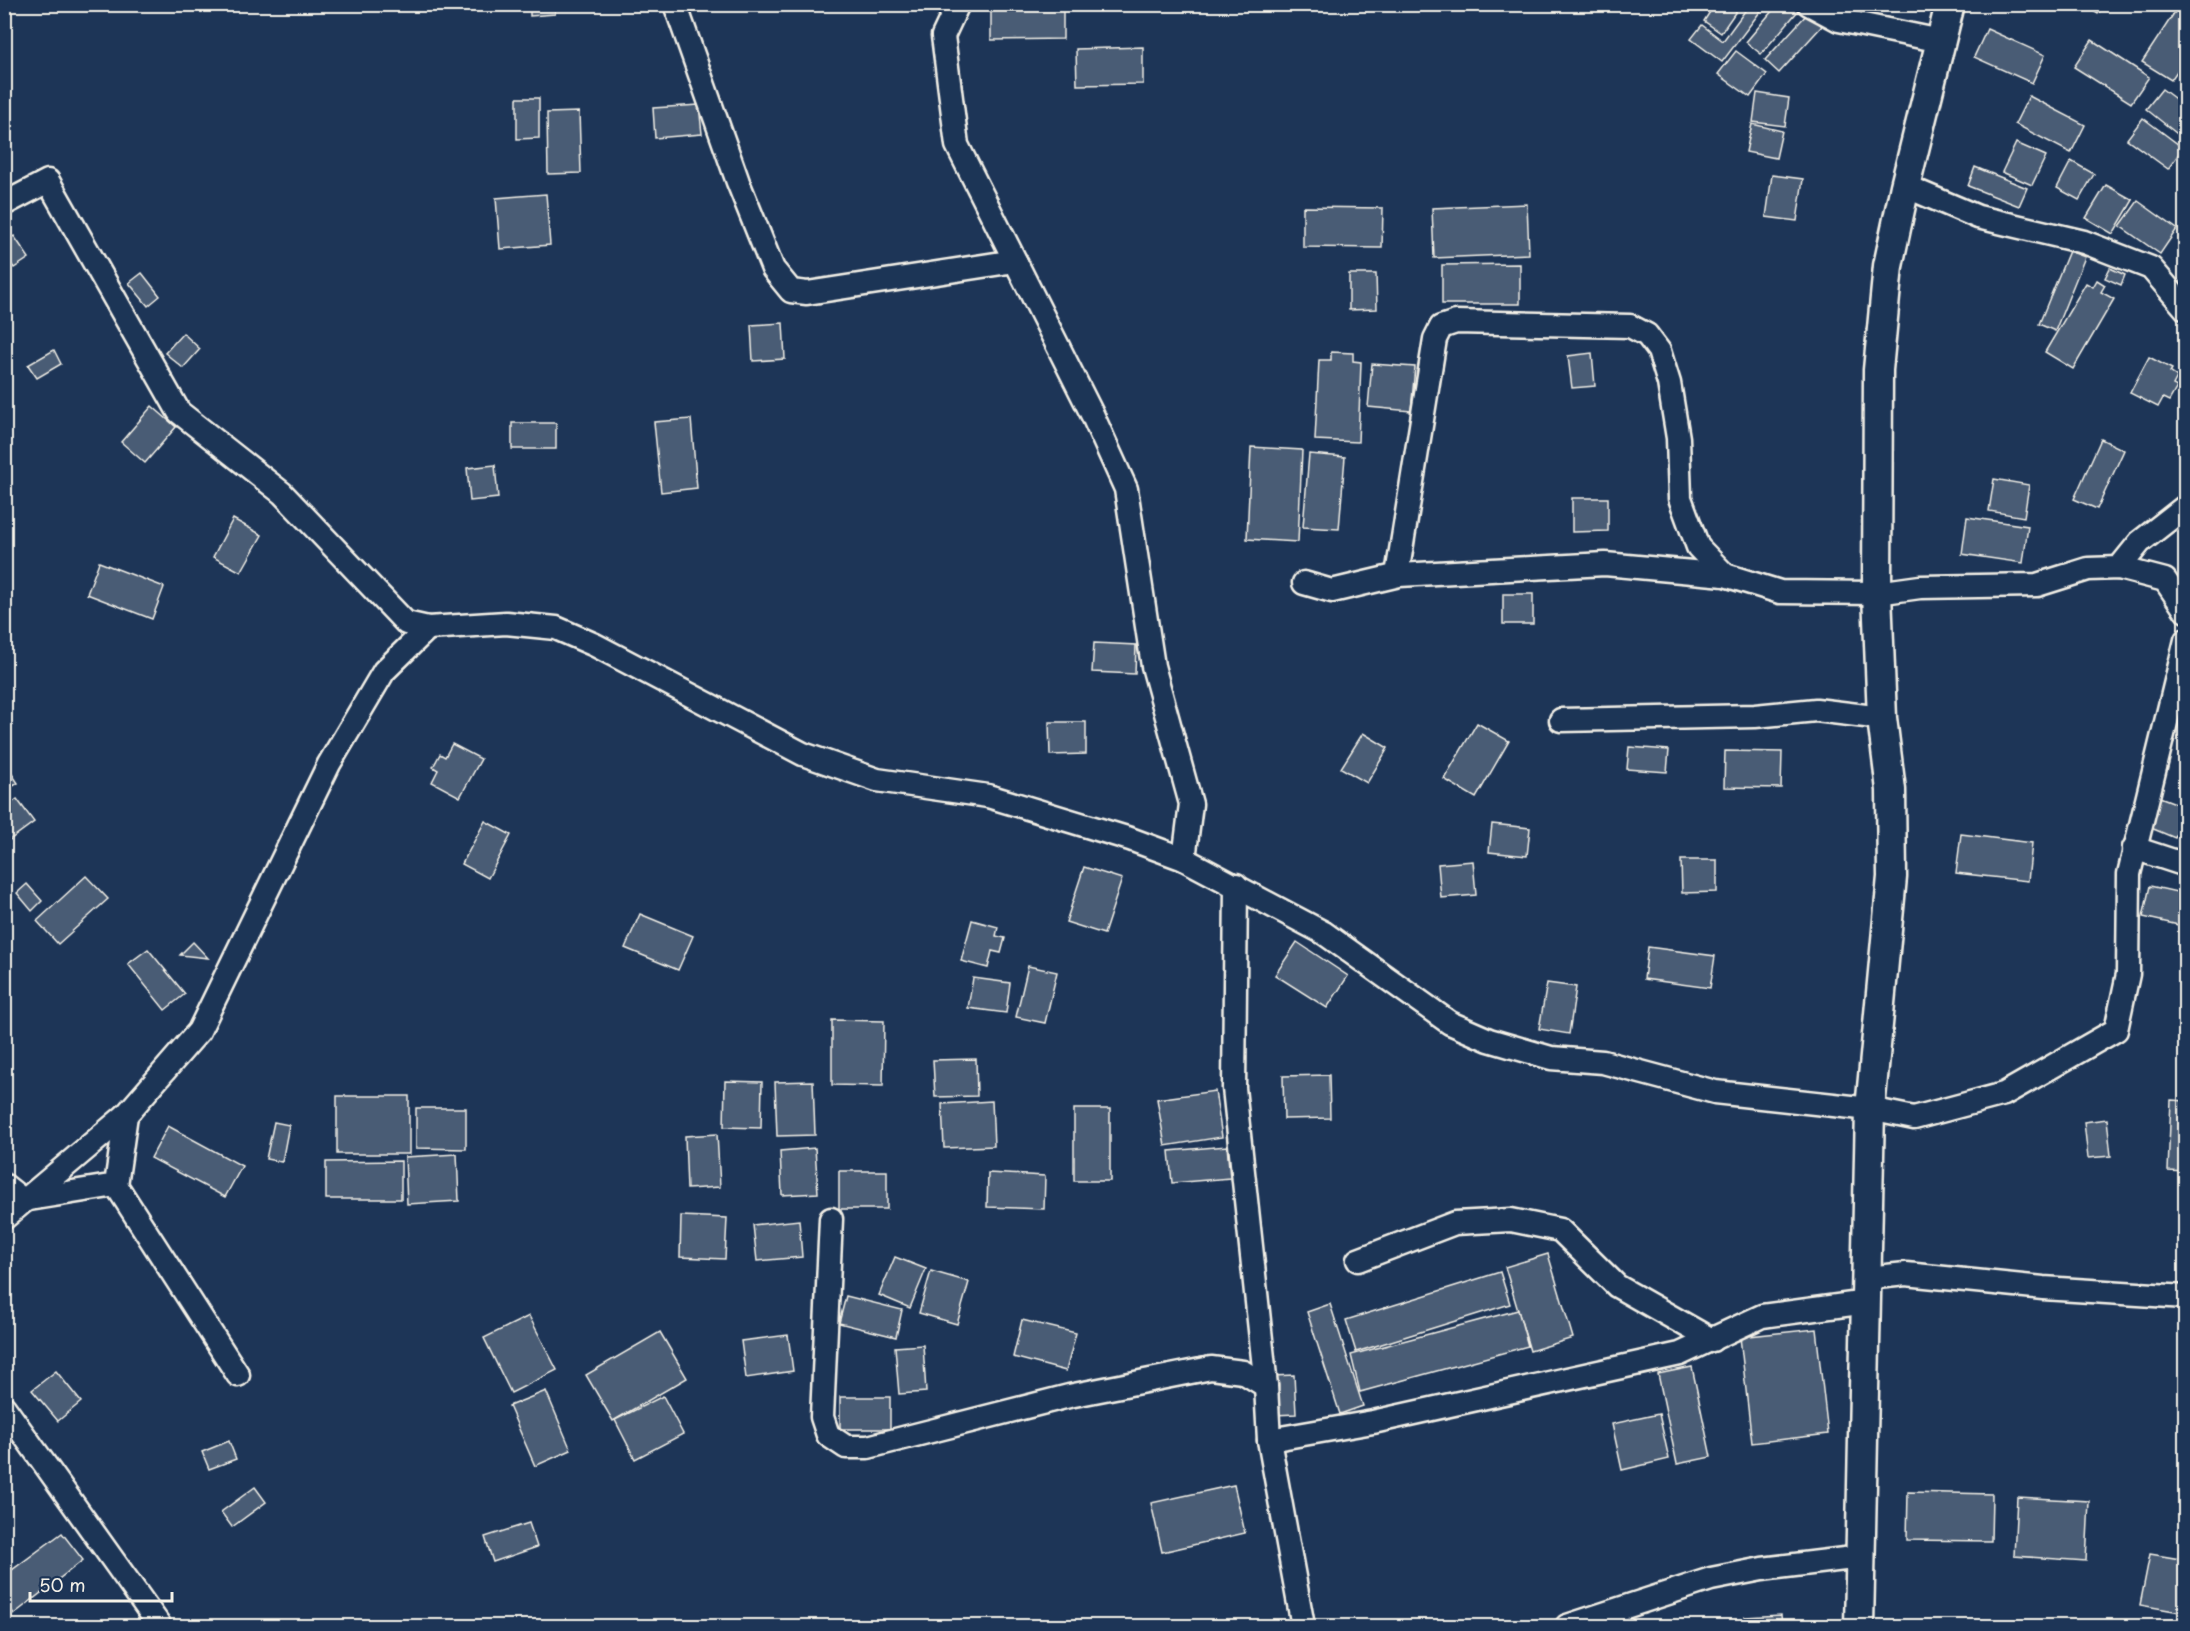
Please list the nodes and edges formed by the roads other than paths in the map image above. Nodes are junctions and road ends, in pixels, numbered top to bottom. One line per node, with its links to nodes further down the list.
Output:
1 (675, 4): 8 (street)
2 (958, 4): 8 (street)
3 (1809, 4): 5 (street)
4 (1950, 4): 5 (street)
5 (1941, 41): 6 (street)
6 (1905, 186): 9 (street); 15 (street)
7 (4, 204): 17 (street)
8 (1015, 261): 22 (street)
9 (2186, 309)
10 (2186, 506): 11 (street)
11 (2119, 568): 15 (street); 16 (street)
12 (1397, 575): 13 (street); 13 (street); 14 (street)
13 (1725, 575): 15 (street)
14 (1304, 583)
15 (1876, 594): 19 (street)
16 (2186, 611)
17 (428, 628): 22 (street); 26 (street)
18 (2186, 640): 21 (street)
19 (1881, 718): 20 (street); 25 (street)
20 (1561, 720)
21 (2134, 848): 23 (street); 25 (street)
22 (1184, 859): 24 (street)
23 (2186, 865)
24 (1236, 885): 25 (street); 37 (street)
25 (1870, 1109): 33 (street)
26 (126, 1115): 28 (street); 29 (street)
27 (4, 1185): 29 (street)
28 (116, 1185): 29 (street); 36 (street)
29 (23, 1200): 30 (street)
30 (4, 1218)
31 (831, 1219): 37 (street)
32 (1358, 1260): 35 (street)
33 (1867, 1290): 34 (street); 35 (street); 40 (street)
34 (2186, 1297)
35 (1712, 1340): 39 (street)
36 (238, 1375)
37 (1266, 1386): 39 (street)
38 (4, 1407): 41 (street)
39 (1269, 1440): 42 (street)
40 (1861, 1557): 43 (street); 44 (street)
41 (160, 1626)
42 (1303, 1626)
43 (1567, 1626)
44 (1859, 1626)

